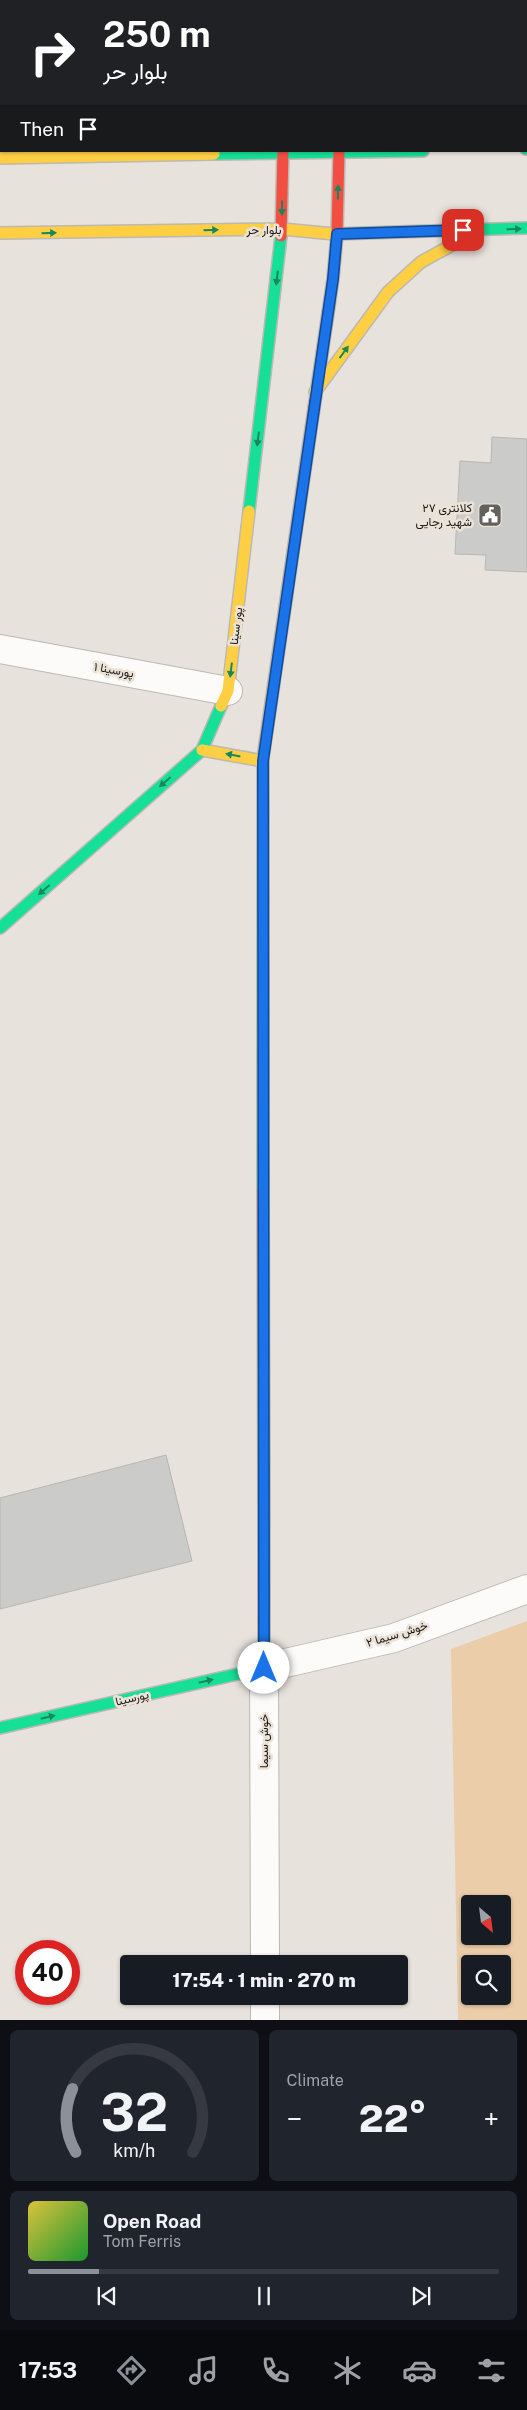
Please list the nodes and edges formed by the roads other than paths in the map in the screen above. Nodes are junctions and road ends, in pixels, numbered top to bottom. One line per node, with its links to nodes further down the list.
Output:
1 (282, 152): 3 (street); 5 (street, پور سینا, one-way to 5)
2 (339, 152): 8 (street, خوش سیما, one-way to 2)
3 (0, 158)
4 (527, 228): 6 (street, بلوار حر, one-way to 4)
5 (282, 230): 7 (street, بلوار حر, one-way to 5); 8 (street, بلوار حر); 11 (street, پور سینا, one-way to 11)
6 (480, 230): 8 (street, بلوار حر); 9 (street, one-way to 6)
7 (0, 233)
8 (337, 234): 9 (street, خوش سیما)
9 (315, 392): 13 (street, خوش سیما)
10 (0, 649): 11 (street, پورسینا ۱)
11 (228, 691): 12 (street, پور سینا)
12 (202, 750): 13 (street, one-way to 12); 14 (street, پور سینا, one-way to 14)
13 (263, 761): 16 (street, خوش سیما)
14 (0, 928)
15 (527, 1589): 16 (street, خوش سیما ۲)
16 (264, 1668): 17 (street, پورسینا, one-way to 16); 18 (street, خوش سیما)
17 (0, 1728)
18 (265, 1955)
19 (265, 2005): 20 (street)
20 (265, 2020)

